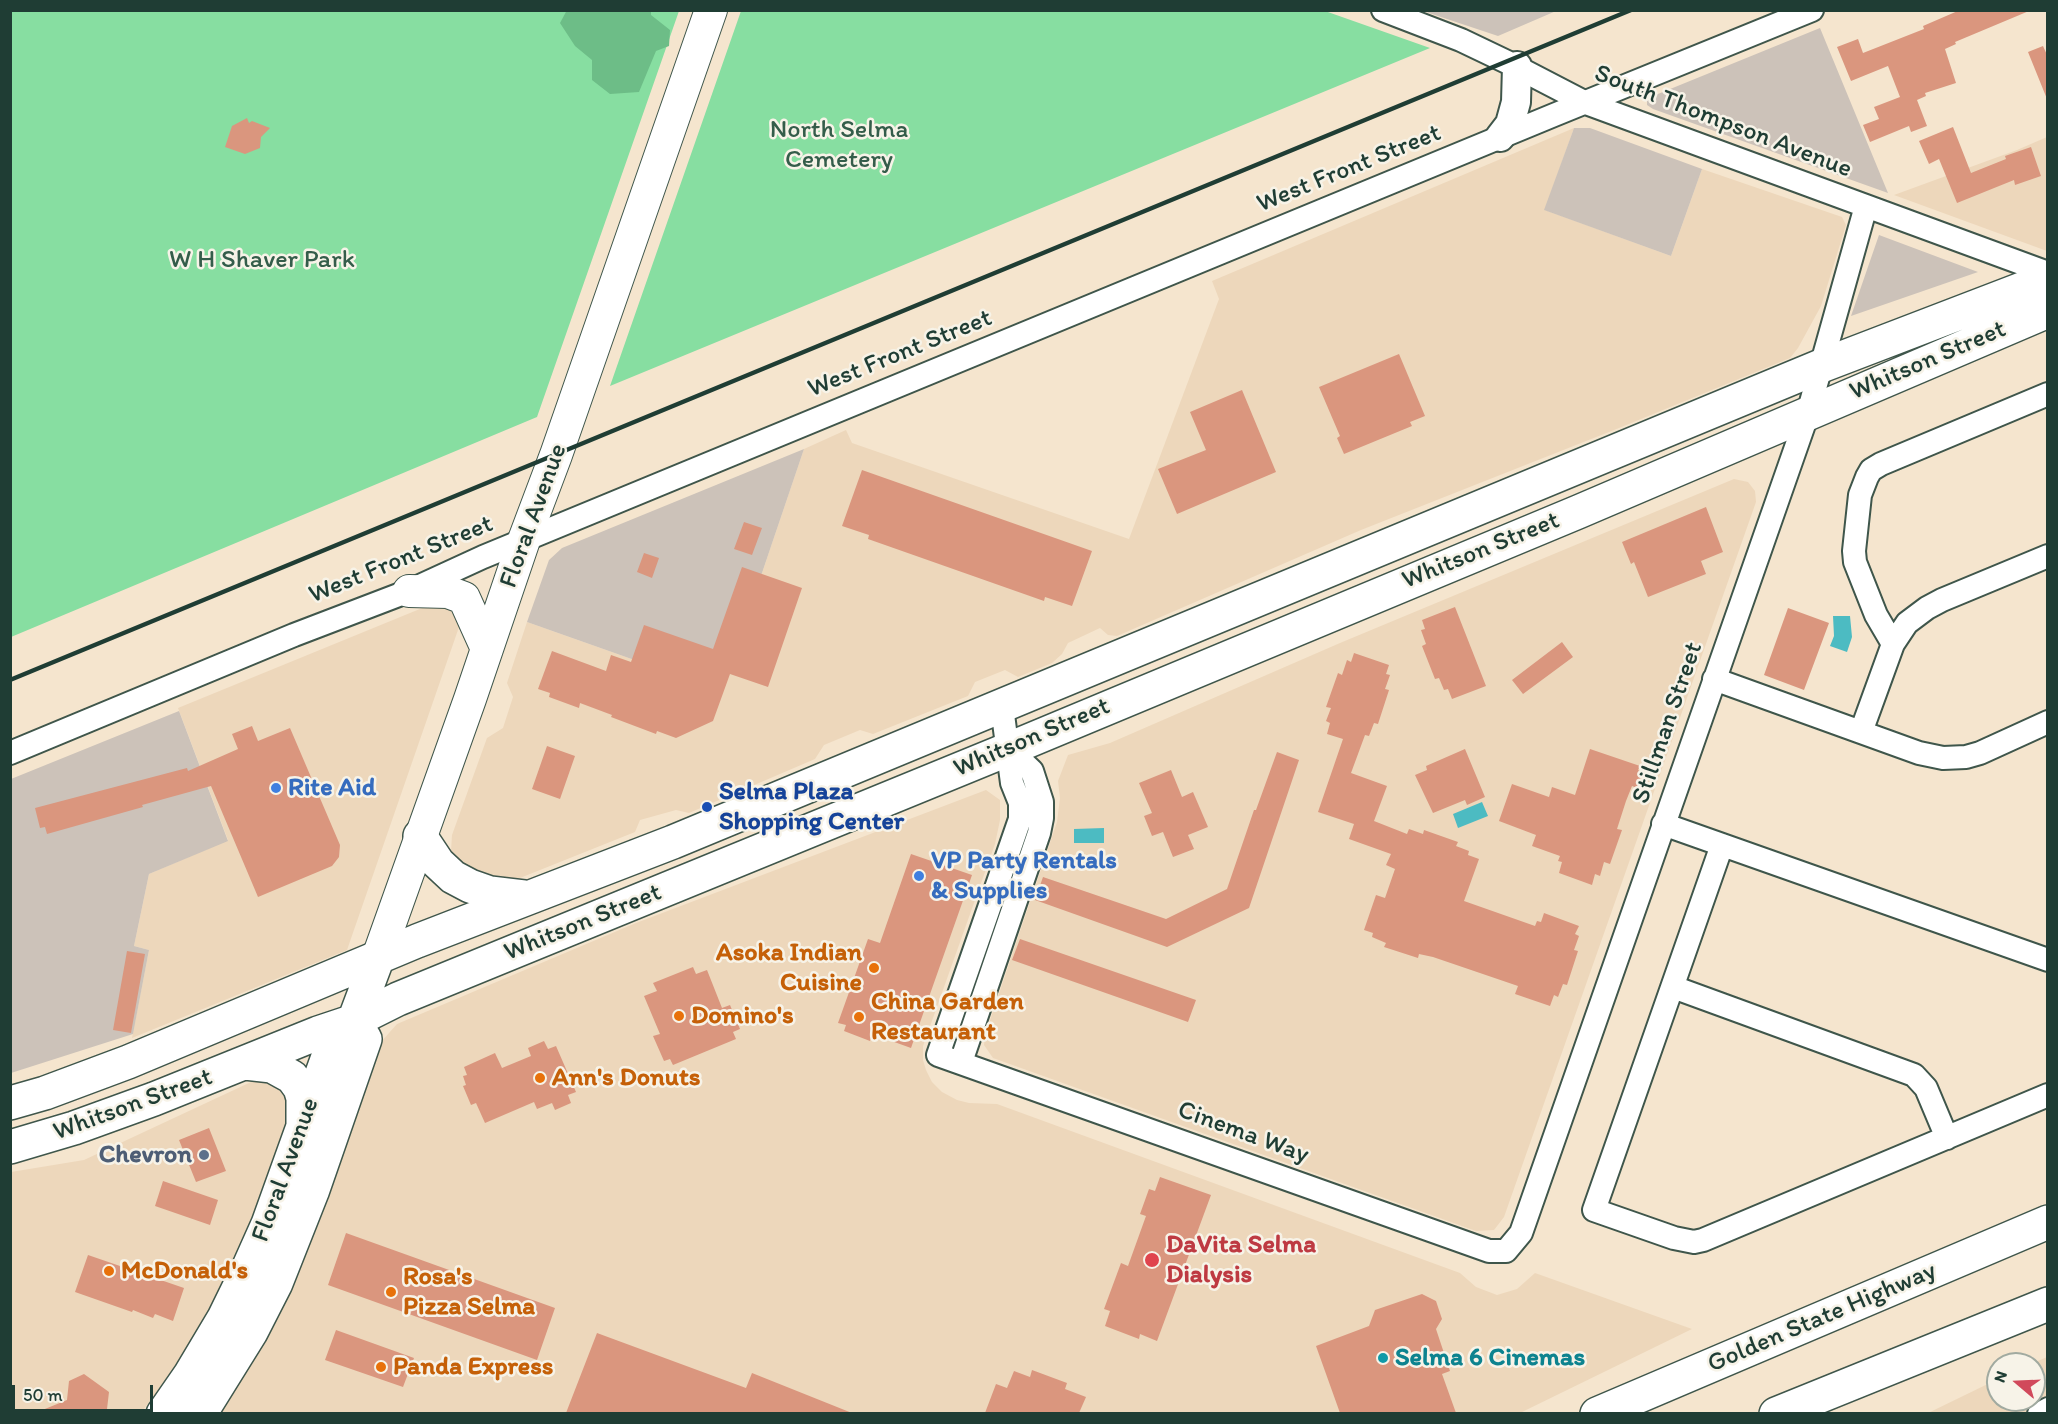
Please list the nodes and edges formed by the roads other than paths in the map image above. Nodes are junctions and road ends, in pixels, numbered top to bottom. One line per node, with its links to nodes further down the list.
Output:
1 (711, 10): 15 (main road, Floral Avenue)
2 (1383, 10): 4 (street, South Thompson Avenue)
3 (1812, 10): 5 (street, West Front Street)
4 (1517, 66): 5 (street, South Thompson Avenue); 6 (street)
5 (1586, 104): 6 (street, West Front Street); 7 (street, South Thompson Avenue)
6 (1500, 137): 15 (street, West Front Street)
7 (1866, 206): 8 (street, South Thompson Avenue); 11 (street, Stillman Street)
8 (2048, 273)
9 (2048, 279): 11 (main road, Whitson Street)
10 (2048, 310): 13 (main road, Whitson Street)
11 (1821, 366): 13 (street, Stillman Street); 14 (main road, Whitson Street)
12 (2048, 394): 20 (street)
13 (1808, 413): 18 (main road, Whitson Street); 23 (street, Stillman Street)
14 (1574, 470): 17 (main road, Whitson Street); 18 (main road)
15 (524, 540): 19 (street, West Front Street); 21 (main road, Floral Avenue)
16 (2048, 556): 20 (street)
17 (1353, 561): 22 (main road); 24 (main road, Whitson Street)
18 (1449, 564): 22 (main road, Whitson Street)
19 (409, 591): 21 (main road); 28 (street, West Front Street)
20 (1893, 644): 26 (street)
21 (488, 649): 31 (main road, Floral Avenue)
22 (1212, 663): 27 (main road, Whitson Street)
23 (1714, 679): 26 (street); 30 (street, Stillman Street)
24 (1002, 707): 27 (street); 29 (main road, Whitson Street)
25 (2048, 722): 26 (street)
26 (1862, 732)
27 (1009, 749): 34 (main road, Whitson Street); 48 (street, Cinema Way)
28 (10, 753)
29 (828, 778): 32 (main road, Whitson Street); 34 (main road)
30 (1663, 824): 33 (street); 48 (street, Stillman Street)
31 (420, 836): 35 (main road); 37 (main road, Floral Avenue)
32 (673, 842): 35 (main road, Whitson Street); 36 (main road)
33 (1722, 845): 38 (street); 39 (street)
34 (696, 876): 36 (main road, Whitson Street)
35 (526, 897): 37 (main road, Whitson Street)
36 (539, 941): 40 (main road, Whitson Street)
37 (378, 957): 40 (main road, Floral Avenue); 43 (main road, Whitson Street)
38 (2048, 960)
39 (1672, 987): 45 (street); 45 (street)
40 (354, 1021): 41 (main road, Whitson Street); 44 (main road, Floral Avenue); 52 (main road, Floral Avenue)
41 (245, 1063): 44 (main road); 46 (main road, Whitson Street)
42 (2048, 1095): 45 (street)
43 (10, 1103)
44 (303, 1125): 51 (main road, Floral Avenue)
45 (1947, 1138)
46 (10, 1148)
47 (2048, 1222): 53 (main road, Golden State Highway)
48 (1506, 1251)
49 (2038, 1308): 54 (main road); 55 (main road)
50 (2048, 1409): 56 (street)
51 (163, 1413)
52 (200, 1413)
53 (1597, 1413)
54 (1776, 1413)
55 (1812, 1413)
56 (2039, 1413)

